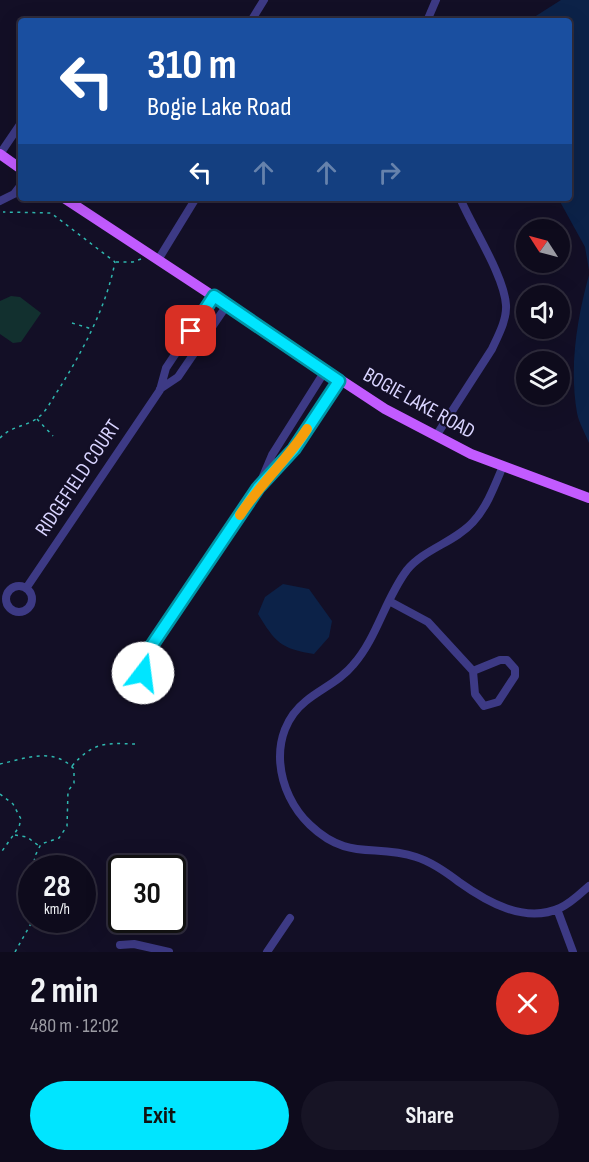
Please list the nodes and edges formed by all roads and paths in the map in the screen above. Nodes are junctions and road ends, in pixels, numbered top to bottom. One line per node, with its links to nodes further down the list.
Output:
1 (264, 0): 3 (street)
2 (436, 0): 4 (street)
3 (253, 18)
4 (428, 18)
5 (18, 127): 6 (street)
6 (0, 154): 7 (main road)
7 (18, 167)
8 (18, 189): 9 (street)
9 (0, 201)
10 (69, 201): 14 (main road, BOGIE LAKE ROAD)
11 (194, 201): 14 (street)
12 (461, 201): 27 (street)
13 (3, 212): 15 (path)
14 (154, 257): 15 (path); 16 (main road, BOGIE LAKE ROAD)
15 (115, 262): 19 (path)
16 (214, 296): 17 (main road, BOGIE LAKE ROAD); 22 (street, RIDGEFIELD COURT)
17 (227, 304): 20 (main road, BOGIE LAKE ROAD); 22 (street, RIDGEFIELD COURT)
18 (72, 323): 19 (path)
19 (92, 329): 23 (path)
20 (325, 371): 21 (main road, BOGIE LAKE ROAD); 24 (street)
21 (339, 381): 25 (street); 27 (main road, BOGIE LAKE ROAD)
22 (160, 390): 32 (street, RIDGEFIELD COURT)
23 (36, 418): 26 (path); 28 (path)
24 (294, 422): 25 (street); 30 (street)
25 (307, 430): 30 (street)
26 (53, 436)
27 (436, 436): 29 (main road, BOGIE LAKE ROAD)
28 (0, 438)
29 (503, 466): 31 (main road, BOGIE LAKE ROAD); 33 (street)
30 (258, 488): 34 (street)
31 (589, 498)
32 (27, 587)
33 (390, 602): 35 (street); 45 (street)
34 (140, 663)
35 (473, 670): 35 (street)
36 (135, 744): 38 (path)
37 (0, 764): 38 (path)
38 (72, 767): 41 (path)
39 (0, 794): 40 (path)
40 (14, 834): 41 (path); 42 (path)
41 (39, 846): 43 (path)
42 (0, 854)
43 (35, 855)
44 (589, 886): 45 (street)
45 (557, 909): 52 (street)
46 (290, 918): 51 (street)
47 (26, 933): 49 (path)
48 (120, 945): 50 (street)
49 (15, 952)
50 (169, 952)
51 (267, 952)
52 (573, 952)

